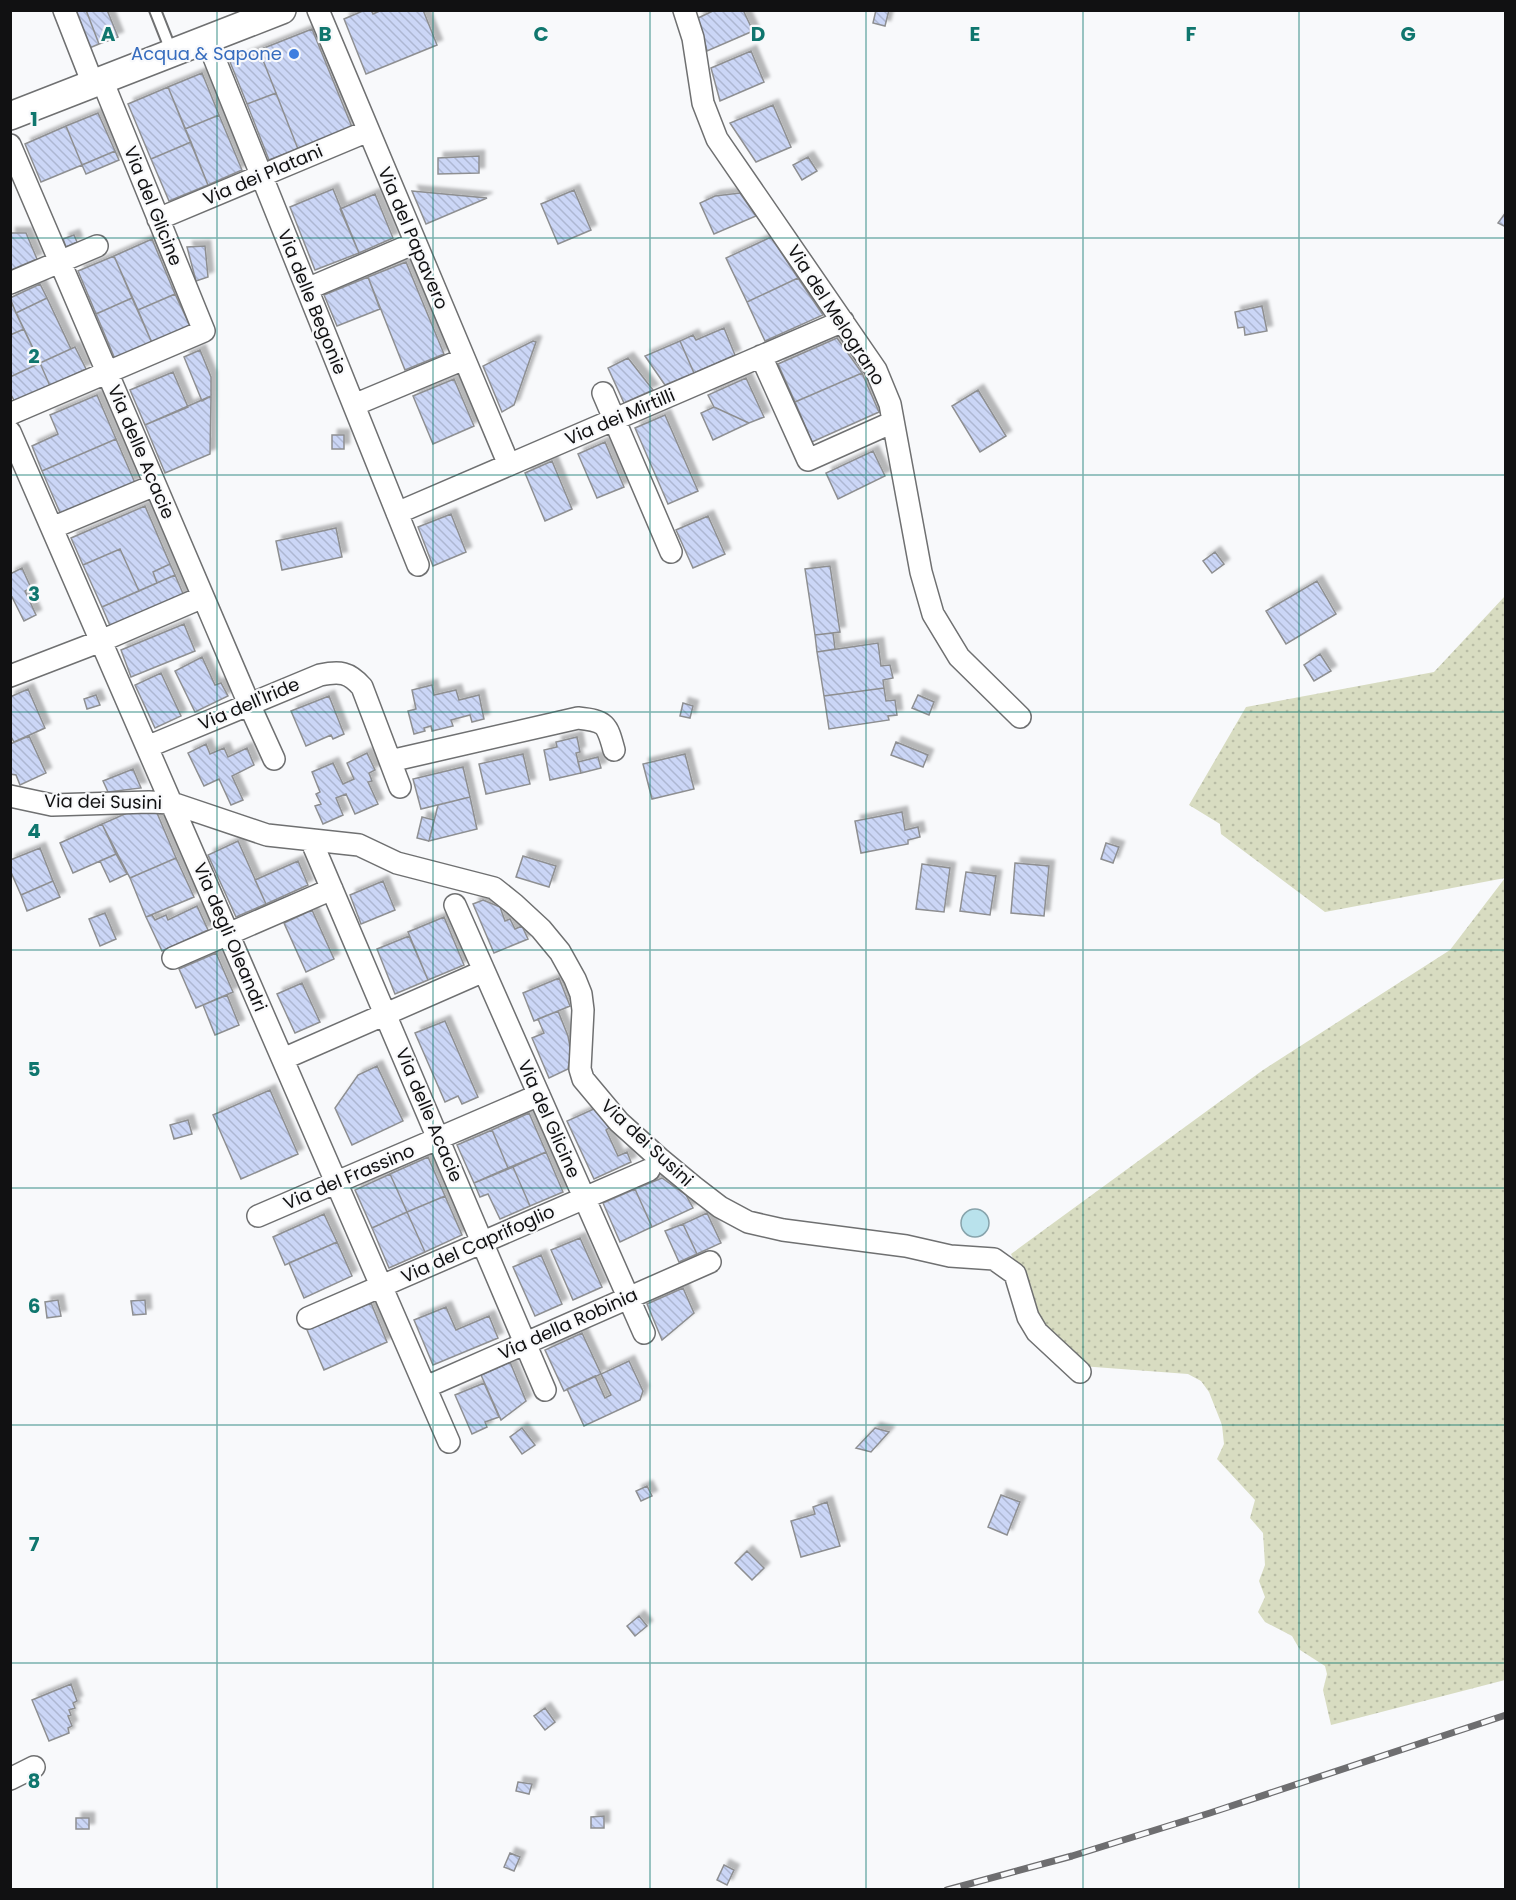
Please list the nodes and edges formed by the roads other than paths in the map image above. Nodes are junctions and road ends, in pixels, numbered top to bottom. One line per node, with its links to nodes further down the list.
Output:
1 (64, 10): 8 (street, Via del Glicine)
2 (155, 10): 7 (lane)
3 (318, 10): 10 (street, Via del Papavero)
4 (684, 10): 19 (street, Via del Melograno)
5 (274, 12): 6 (street)
6 (207, 40): 7 (street); 12 (street, Via delle Begonie)
7 (172, 53): 8 (street)
8 (97, 82): 9 (street); 13 (street, Via del Glicine)
9 (10, 116)
10 (368, 131): 12 (street, Via dei Platani); 14 (street, Via del Papavero)
11 (10, 145): 16 (street, Via delle Acacie)
12 (261, 176): 13 (street, Via dei Platani); 18 (street, Via delle Begonie)
13 (158, 219): 22 (street, Via del Glicine)
14 (416, 243): 18 (street); 21 (street, Via del Papavero)
15 (97, 246): 16 (street)
16 (60, 262): 17 (street); 22 (street, Via delle Acacie)
17 (10, 283)
18 (307, 289): 24 (street, Via delle Begonie)
19 (843, 321): 20 (street, Via dei Mirtilli); 27 (street, Via del Melograno)
20 (761, 356): 26 (street, Via dei Mirtilli); 27 (street)
21 (464, 359): 24 (street); 29 (street, Via del Papavero)
22 (107, 372): 25 (street); 30 (street, Via delle Acacie)
23 (603, 393): 26 (street)
24 (354, 405): 31 (street, Via delle Begonie)
25 (10, 414)
26 (614, 419): 29 (street, Via dei Mirtilli); 33 (street)
27 (893, 422): 39 (street, Via del Melograno)
28 (10, 432): 32 (street, Via degli Oleandri)
29 (508, 465): 31 (street, Via dei Mirtilli)
30 (155, 485): 32 (street); 35 (street, Via delle Acacie)
31 (397, 513): 34 (street, Via delle Begonie)
32 (52, 528): 36 (street, Via degli Oleandri)
33 (671, 552)
34 (418, 565)
35 (203, 597): 36 (street); 38 (street, Via delle Acacie)
36 (101, 641): 37 (street); 40 (street, Via degli Oleandri)
37 (10, 676)
38 (249, 704): 40 (street, Via dell'Iride); 42 (street, Via delle Acacie); 43 (street, Via dell'Iride)
39 (1020, 717)
40 (147, 747): 46 (street, Via degli Oleandri)
41 (614, 750): 43 (street)
42 (274, 759)
43 (390, 761): 44 (street)
44 (400, 787)
45 (10, 796): 46 (street, Via dei Susini)
46 (172, 803): 47 (street, Via dei Susini); 50 (street, Via degli Oleandri)
47 (311, 840): 48 (street, Via delle Acacie); 68 (street, Via dei Susini)
48 (332, 889): 50 (street); 53 (street, Via delle Acacie)
49 (455, 905): 52 (street, Via del Glicine)
50 (229, 934): 51 (street); 54 (street, Via degli Oleandri)
51 (173, 958)
52 (484, 971): 53 (street); 55 (street, Via del Glicine)
53 (386, 1014): 54 (street); 56 (street, Via delle Acacie)
54 (283, 1059): 58 (street, Via degli Oleandri)
55 (539, 1095): 56 (street, Via del Frassino); 59 (street, Via del Glicine)
56 (439, 1139): 58 (street, Via del Frassino); 61 (street, Via delle Acacie)
57 (649, 1170): 59 (street, Via del Caprifoglio)
58 (337, 1182): 60 (street, Via del Frassino); 63 (street, Via degli Oleandri)
59 (584, 1197): 61 (street, Via del Caprifoglio); 64 (street, Via del Glicine)
60 (258, 1216)
61 (483, 1242): 63 (street, Via del Caprifoglio); 67 (street, Via delle Acacie)
62 (710, 1262): 64 (street, Via della Robinia)
63 (381, 1286): 65 (street, Via del Caprifoglio); 69 (street, Via degli Oleandri)
64 (629, 1297): 66 (street, Via del Glicine); 67 (street, Via della Robinia)
65 (308, 1318)
66 (644, 1333)
67 (525, 1343): 69 (street, Via della Robinia); 70 (street, Via delle Acacie)
68 (1080, 1372)
69 (426, 1387): 71 (street, Via degli Oleandri)
70 (546, 1390)
71 (449, 1442)
72 (34, 1767): 73 (street)
73 (10, 1779)

